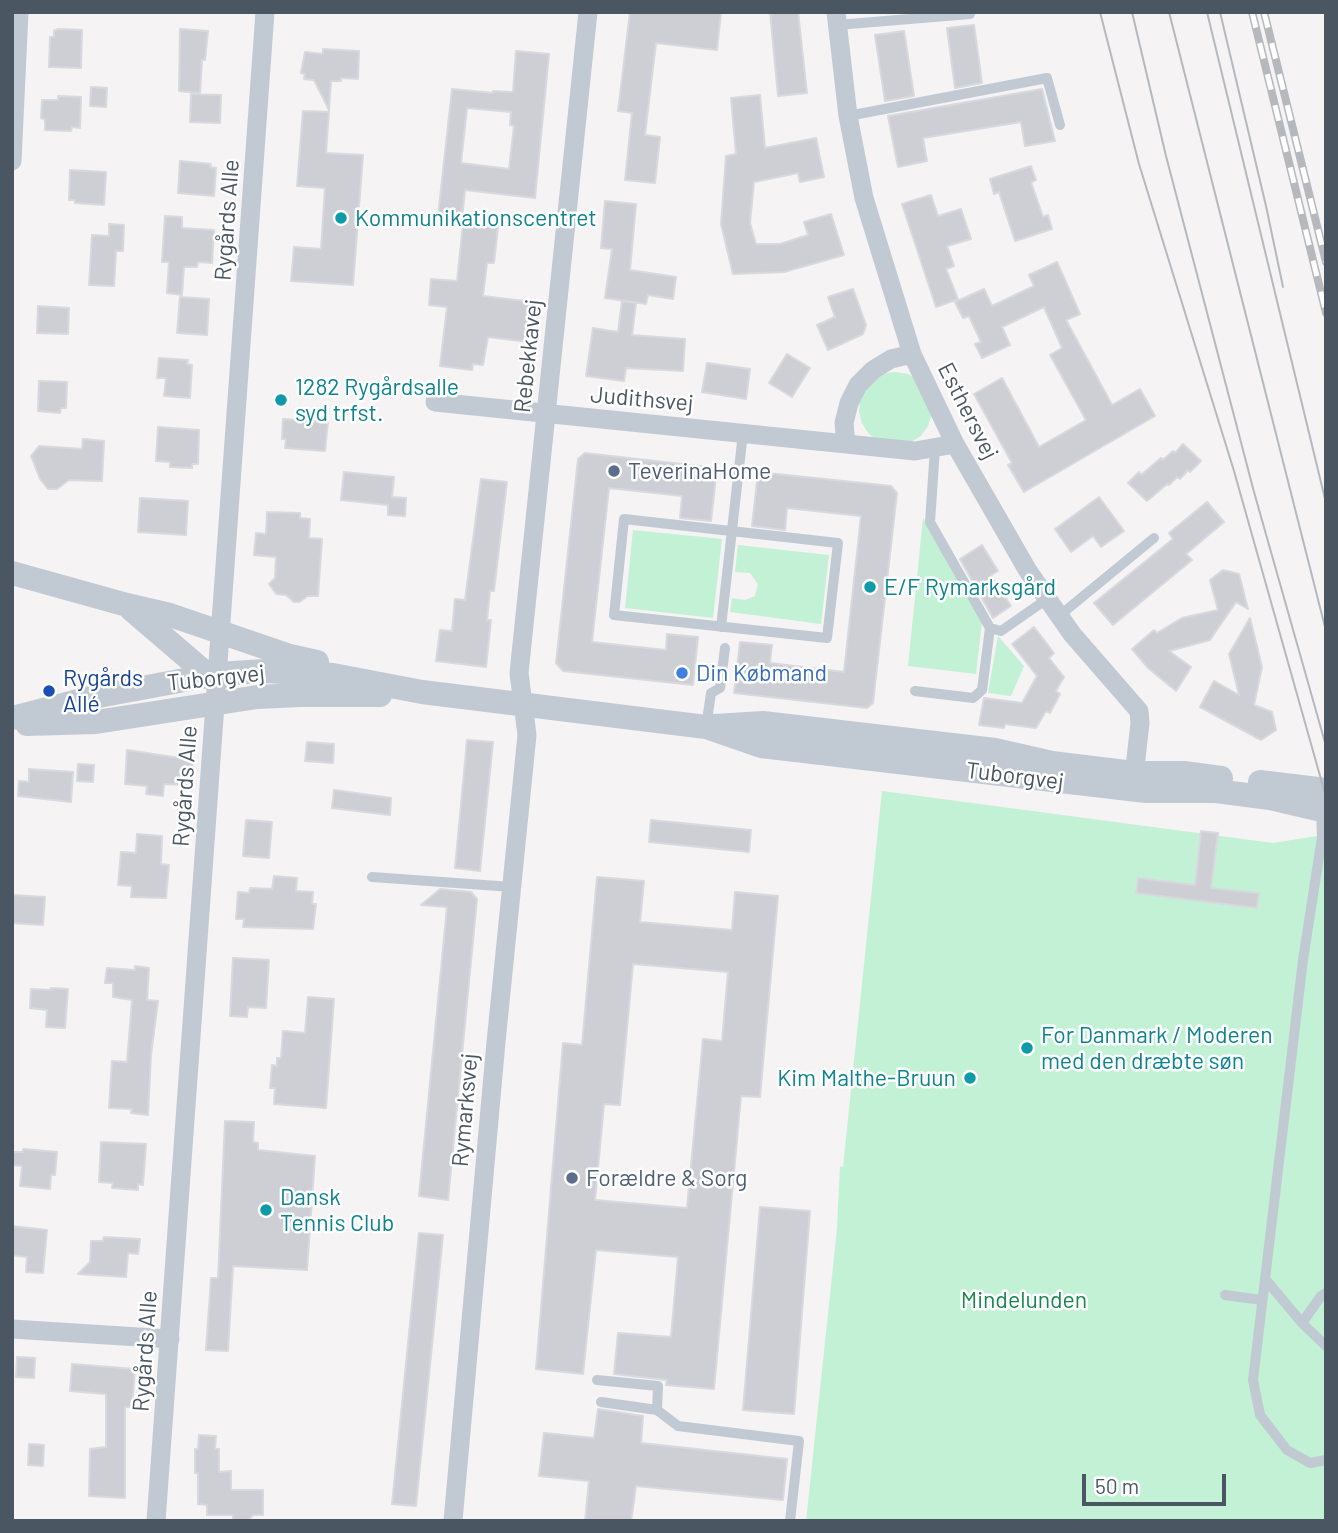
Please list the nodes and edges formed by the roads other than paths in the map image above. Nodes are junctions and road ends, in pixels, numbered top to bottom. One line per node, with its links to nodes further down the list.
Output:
1 (19, 12): 8 (street)
2 (265, 12): 24 (street, Rygårds Alle)
3 (588, 12): 11 (street, Rebekkavej)
4 (970, 13): 5 (lane)
5 (836, 19): 6 (street, Esthersvej)
6 (848, 116): 7 (lane); 9 (street, Esthersvej)
7 (1060, 125)
8 (12, 162)
9 (912, 354): 13 (street); 14 (street, Esthersvej)
10 (435, 402): 11 (street, Judithsvej)
11 (547, 415): 12 (street, Judithsvej); 29 (street, Rebekkavej)
12 (743, 433): 13 (street, Judithsvej); 16 (lane)
13 (846, 444): 15 (street, Judithsvej)
14 (955, 444): 15 (street, Judithsvej); 19 (street, Esthersvej)
15 (935, 448): 23 (lane)
16 (732, 531): 22 (lane); 22 (lane); 22 (lane)
17 (1154, 538): 21 (lane)
18 (12, 573): 20 (street)
19 (1047, 599): 21 (street, Esthersvej); 23 (lane)
20 (127, 605): 24 (street); 26 (street)
21 (1059, 615): 33 (street, Esthersvej)
22 (722, 627)
23 (990, 628): 27 (lane)
24 (220, 632): 26 (street, Rygårds Alle); 28 (street)
25 (725, 648): 32 (lane)
26 (215, 684): 28 (street, Tuborgvej); 28 (street, Tuborgvej); 30 (street, Tuborgvej); 31 (street, Tuborgvej); 43 (street, Rygårds Alle)
27 (915, 691)
28 (422, 692): 29 (street, Tuborgvej)
29 (523, 705): 32 (street, Tuborgvej); 36 (street, Rymarksvej)
30 (12, 718)
31 (12, 725)
32 (706, 727): 33 (street, Tuborgvej)
33 (1134, 781): 34 (street, Tuborgvej)
34 (1323, 800): 37 (lane)
35 (372, 877): 36 (lane)
36 (513, 887): 50 (street, Rymarksvej)
37 (1267, 1281): 40 (lane); 41 (lane)
38 (1326, 1293): 41 (lane)
39 (1225, 1295): 40 (lane)
40 (1262, 1300): 48 (lane)
41 (1302, 1323): 44 (lane)
42 (12, 1328): 43 (street)
43 (170, 1339): 49 (street, Rygårds Alle)
44 (1326, 1346)
45 (597, 1380): 47 (lane)
46 (601, 1402): 47 (lane)
47 (657, 1410): 51 (lane)
48 (1326, 1460)
49 (156, 1521)
50 (453, 1521)
51 (790, 1521)

